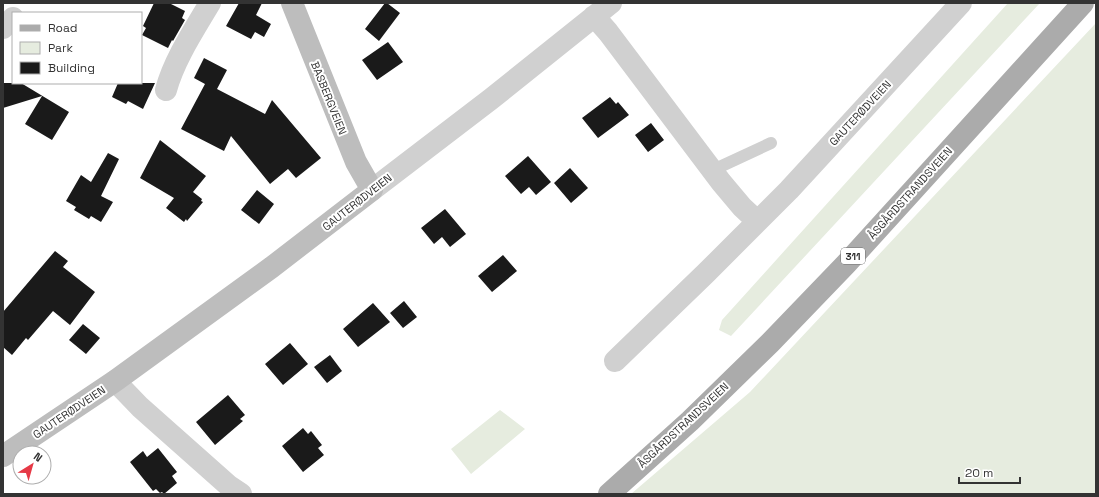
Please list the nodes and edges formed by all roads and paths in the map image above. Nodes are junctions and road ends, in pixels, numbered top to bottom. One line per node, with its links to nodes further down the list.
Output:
1 (20, 3): 7 (street)
2 (210, 3): 10 (street)
3 (292, 3): 13 (main road, BASBERGVEIEN)
4 (961, 3): 14 (street, GAUTERØDVEIEN)
5 (1083, 3): 19 (main road, ÅSGÅRDSTRANDSVEIEN / 311)
6 (602, 10): 12 (street, GAUTERØDVEIEN); 13 (street, GAUTERØDVEIEN)
7 (16, 12)
8 (12, 19): 9 (street)
9 (3, 28)
10 (166, 90)
11 (771, 144): 12 (lane)
12 (713, 170): 14 (street, GAUTERØDVEIEN)
13 (372, 190): 16 (main road, GAUTERØDVEIEN)
14 (757, 221): 15 (street, GAUTERØDVEIEN)
15 (615, 361)
16 (115, 381): 17 (main road, GAUTERØDVEIEN); 18 (street, GAUTERØDVEIEN)
17 (3, 456)
18 (240, 494)
19 (609, 494)

